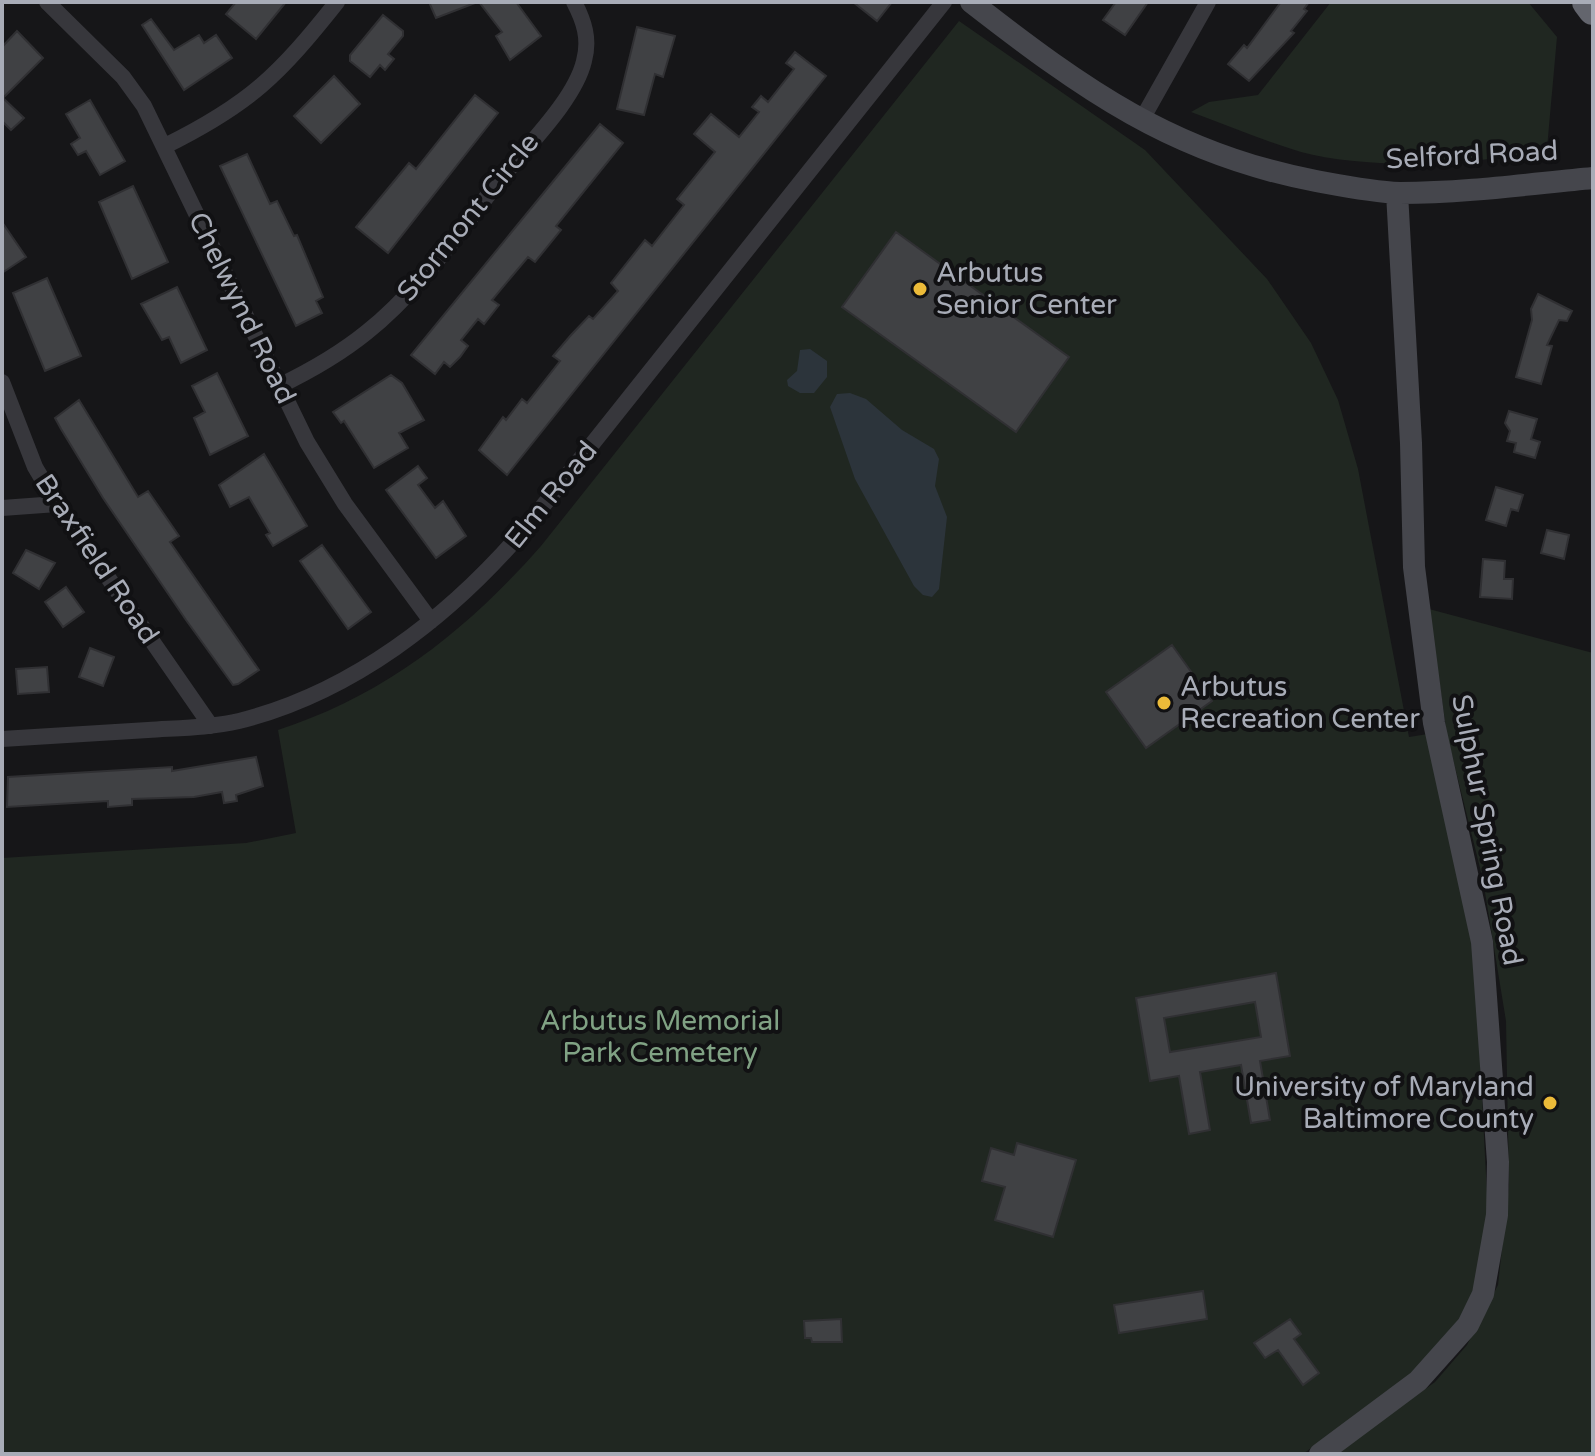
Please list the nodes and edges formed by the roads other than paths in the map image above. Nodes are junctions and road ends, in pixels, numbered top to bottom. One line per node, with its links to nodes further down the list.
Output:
1 (47, 2): 10 (street, Chelwynd Road)
2 (337, 2): 10 (street)
3 (574, 2): 14 (street, Stormont Circle)
4 (944, 2): 17 (street, Elm Road)
5 (971, 2): 9 (main road, Selford Road)
6 (1208, 2): 9 (street)
7 (1587, 2): 8 (highway)
8 (1593, 10)
9 (1141, 121): 12 (main road, Selford Road)
10 (165, 146): 14 (street, Chelwynd Road)
11 (1593, 178): 12 (main road, Selford Road)
12 (1397, 193): 20 (main road, Sulphur Spring Road)
13 (2, 382): 15 (street, Braxfield Road)
14 (279, 386): 17 (street, Chelwynd Road)
15 (57, 504): 16 (street); 18 (street, Braxfield Road)
16 (2, 508)
17 (431, 621): 18 (street, Elm Road)
18 (211, 726): 19 (street, Elm Road)
19 (2, 739)
20 (1320, 1454)

